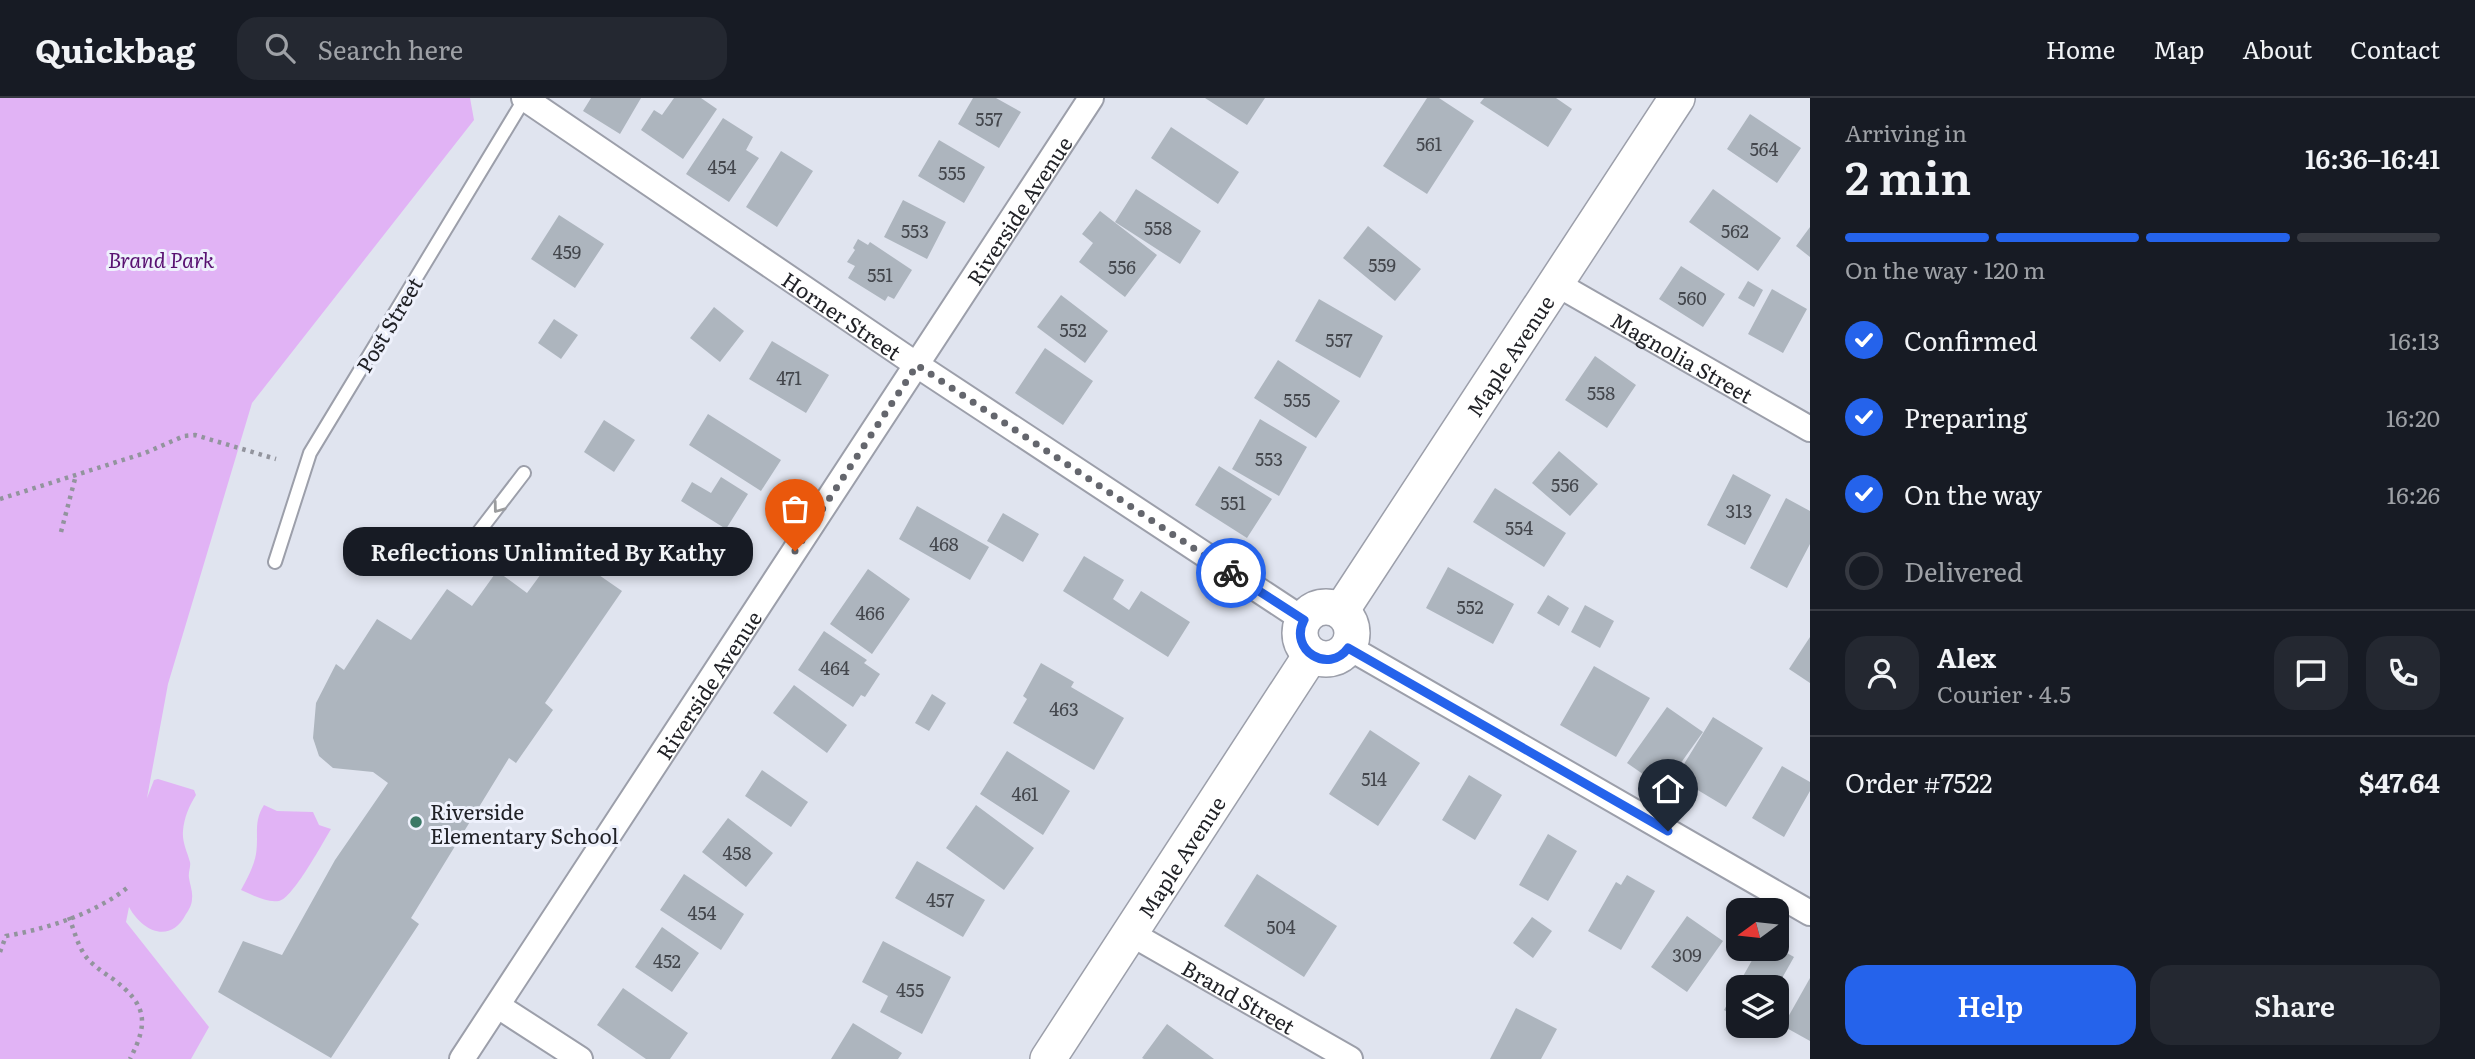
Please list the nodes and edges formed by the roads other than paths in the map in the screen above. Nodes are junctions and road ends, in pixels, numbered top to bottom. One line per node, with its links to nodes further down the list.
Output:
1 (525, 98): 5 (street, Horner Street); 9 (lane, Post Street)
2 (1091, 98): 5 (street, Riverside Avenue)
3 (1677, 98): 4 (main road, Maple Avenue)
4 (1557, 284): 6 (street, Magnolia Street); 10 (main road, Maple Avenue)
5 (917, 365): 11 (street, Horner Street); 16 (street, Riverside Avenue)
6 (1810, 429)
7 (524, 473): 8 (lane, one-way to 8)
8 (471, 542)
9 (275, 562)
10 (1341, 611): 11 (main road); 12 (main road)
11 (1304, 620): 13 (main road)
12 (1348, 648): 13 (main road); 14 (street)
13 (1311, 656): 15 (main road, Maple Avenue)
14 (1810, 913)
15 (1130, 933): 19 (main road, Maple Avenue); 20 (street, Brand Street)
16 (498, 1006): 17 (street, Riverside Avenue); 18 (street)
17 (463, 1059)
18 (580, 1059)
19 (1048, 1059)
20 (1350, 1059)

